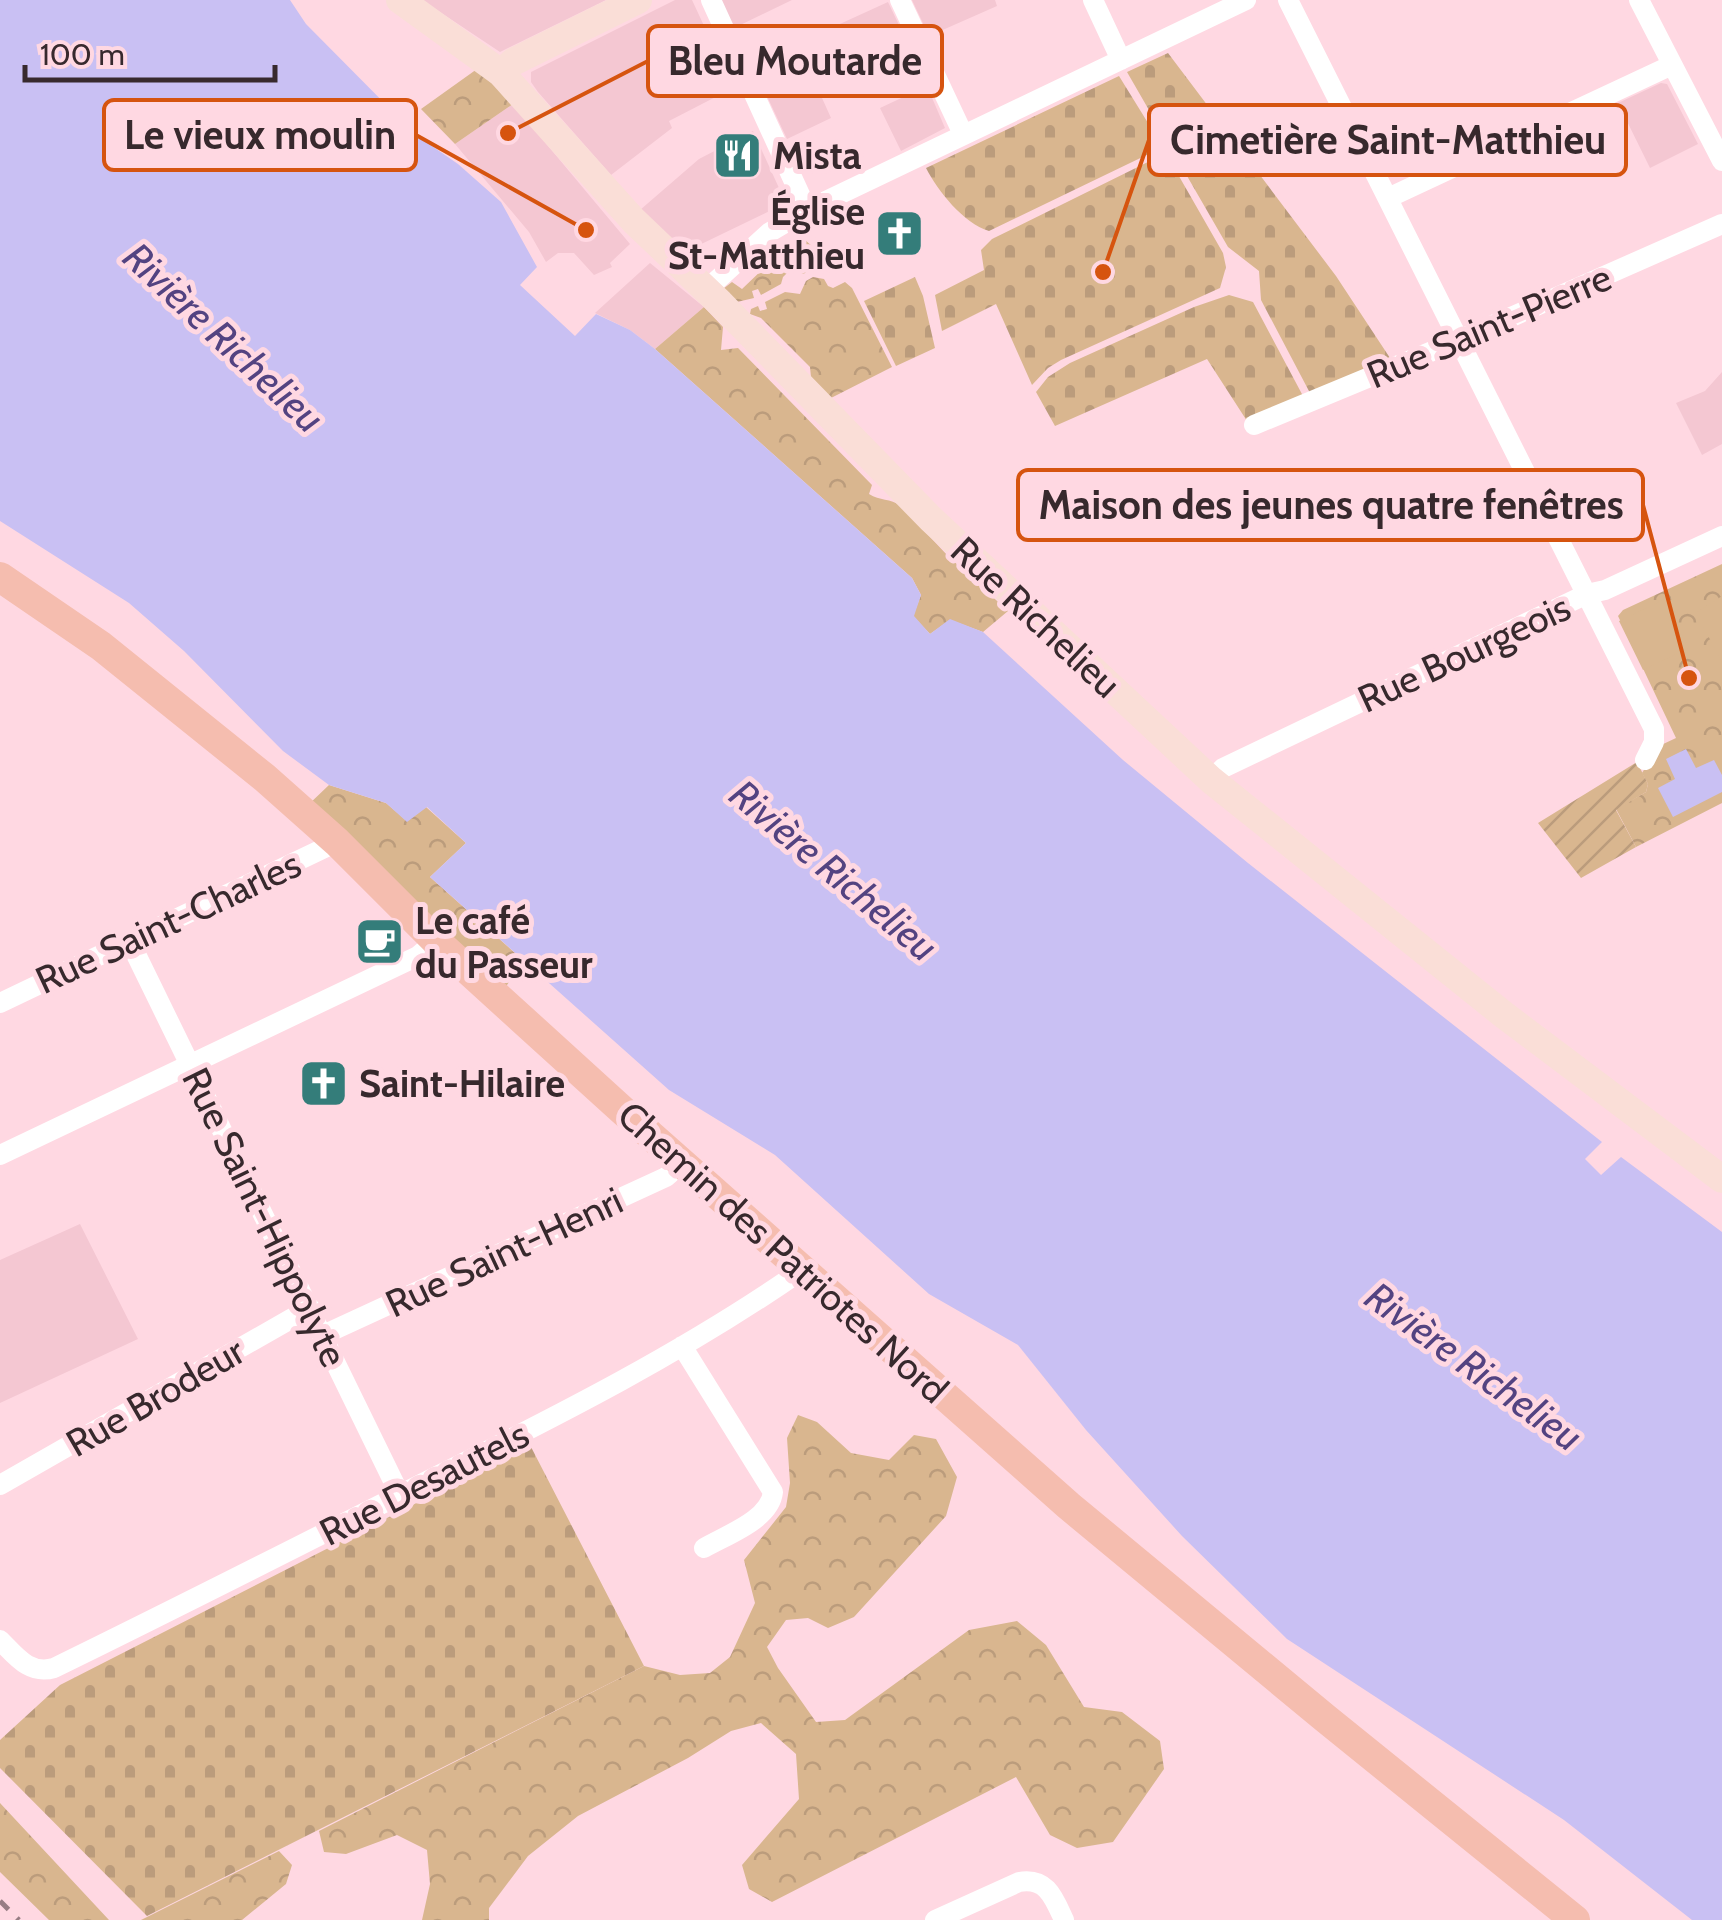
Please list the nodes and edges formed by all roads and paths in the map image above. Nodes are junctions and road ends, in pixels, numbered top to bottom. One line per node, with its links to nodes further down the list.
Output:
1 (400, 0): 11 (main road, Rue Richelieu)
2 (638, 0): 11 (main road)
3 (711, 0): 15 (street)
4 (900, 0): 12 (street)
5 (1093, 0): 9 (street)
6 (1246, 0): 9 (street)
7 (1288, 0): 14 (street)
8 (1639, 0): 10 (street)
9 (1121, 60): 12 (street)
10 (1672, 66): 13 (street); 14 (street)
11 (501, 73): 17 (main road, Rue Richelieu)
12 (964, 134): 15 (street)
13 (1722, 160)
14 (1388, 198): 18 (street)
15 (807, 210): 17 (street)
16 (1722, 224): 18 (street, Rue Saint-Pierre)
17 (706, 290): 24 (main road, Rue Richelieu)
18 (1459, 340): 19 (street, Rue Saint-Pierre); 22 (street)
19 (1254, 425)
20 (1722, 536): 22 (street, Rue Bourgeois)
21 (0, 577): 25 (main road, Chemin des Patriotes Nord)
22 (1587, 594): 23 (street); 24 (street, Rue Bourgeois)
23 (1645, 760)
24 (1212, 780): 32 (main road, Rue Richelieu)
25 (337, 842): 26 (street, Rue Saint-Charles); 27 (main road, Chemin des Patriotes Nord)
26 (129, 940): 28 (street, Rue Saint-Charles); 29 (street, Rue Saint-Hippolyte)
27 (436, 940): 29 (street); 31 (main road, Chemin des Patriotes Nord)
28 (0, 1003)
29 (190, 1065): 30 (street); 34 (street, Rue Saint-Hippolyte)
30 (0, 1154)
31 (682, 1163): 33 (main road, Chemin des Patriotes Nord); 35 (street, Rue Saint-Henri)
32 (1722, 1179)
33 (802, 1270): 36 (street, Rue Desautels); 41 (main road, Chemin des Patriotes Nord)
34 (310, 1308): 35 (street, Rue Saint-Hippolyte); 37 (street, Rue Brodeur)
35 (323, 1335): 38 (street, Rue Saint-Hippolyte)
36 (682, 1346): 38 (street, Rue Desautels); 39 (street)
37 (0, 1485)
38 (400, 1495): 40 (street, Rue Desautels)
39 (704, 1548)
40 (0, 1640)
41 (1569, 1919)
42 (935, 1920): 43 (street)
43 (1064, 1920)

